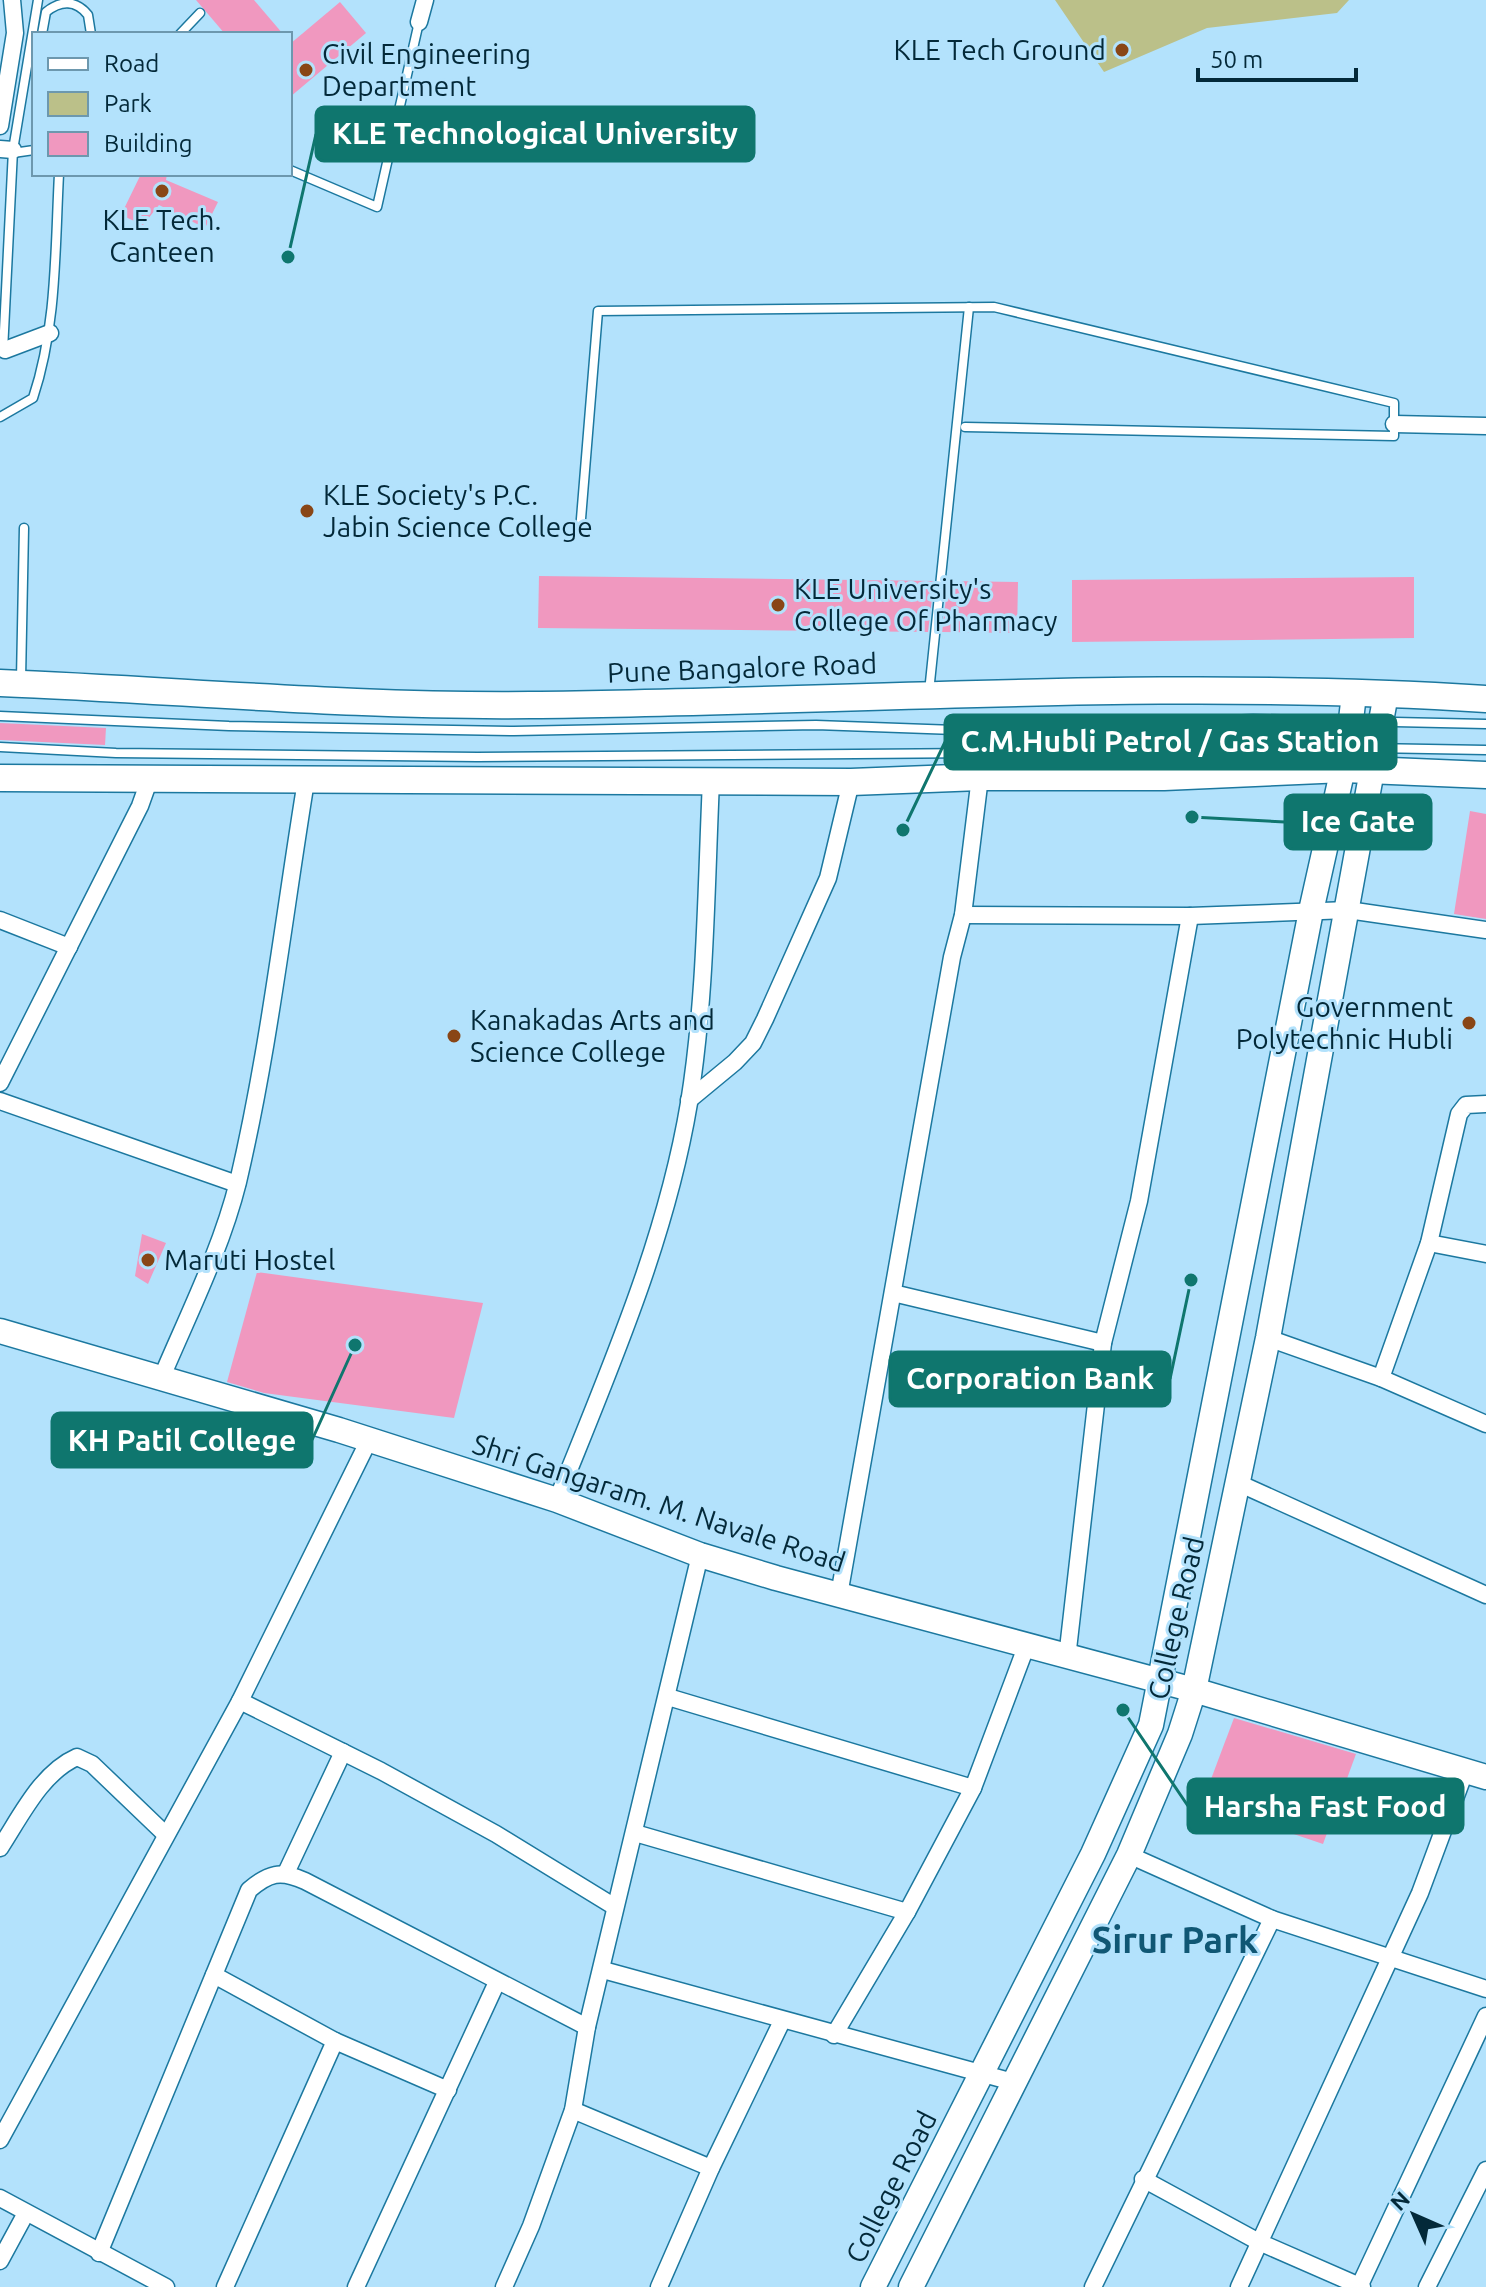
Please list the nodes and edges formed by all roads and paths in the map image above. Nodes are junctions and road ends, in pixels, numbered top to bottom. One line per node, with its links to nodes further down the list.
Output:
1 (12, 0): 10 (street)
2 (38, 0): 12 (lane)
3 (425, 0): 6 (street)
4 (74, 2): 7 (lane); 8 (lane)
5 (200, 13): 9 (lane)
6 (419, 22): 13 (lane)
7 (42, 32)
8 (91, 32)
9 (182, 32)
10 (0, 126)
11 (32, 150): 12 (lane)
12 (9, 151): 17 (lane)
13 (292, 171)
14 (59, 176): 16 (lane)
15 (969, 307): 19 (lane); 23 (lane); 26 (lane)
16 (50, 333): 17 (street); 18 (lane)
17 (2, 351)
18 (0, 417)
19 (1394, 424): 20 (street); 21 (lane)
20 (1486, 426)
21 (965, 427)
22 (24, 528): 24 (lane)
23 (580, 531)
24 (10, 684): 26 (main road, Pune Bangalore Road)
25 (1386, 694): 27 (main road, Pune Bangalore Road); 28 (main road, Pune Bangalore Road); 30 (main road, College Road)
26 (929, 695): 28 (main road, Pune Bangalore Road)
27 (1486, 699)
28 (1353, 707): 29 (lane); 30 (lane); 34 (main road, College Road)
29 (0, 716)
30 (1382, 721): 31 (lane); 35 (main road, College Road)
31 (1486, 724)
32 (0, 747): 34 (lane)
33 (1486, 750): 35 (lane)
34 (1346, 757): 35 (main road); 37 (main road); 44 (main road, College Road)
35 (1376, 758): 36 (main road); 43 (main road, College Road)
36 (1486, 775)
37 (980, 777): 42 (main road); 45 (street)
38 (0, 778): 39 (main road)
39 (150, 778): 40 (main road); 49 (street)
40 (306, 781): 41 (main road); 54 (street)
41 (711, 781): 42 (main road); 51 (street)
42 (851, 782): 51 (street)
43 (1348, 910): 44 (street); 48 (street); 59 (main road, College Road)
44 (1311, 911): 46 (street); 72 (main road, College Road)
45 (963, 915): 46 (street); 57 (street)
46 (1190, 916): 60 (street)
47 (0, 920): 49 (street)
48 (1486, 930)
49 (69, 947): 50 (street)
50 (0, 1083)
51 (689, 1100): 66 (street)
52 (0, 1101): 54 (street)
53 (1486, 1104): 55 (street)
54 (237, 1184): 62 (street)
55 (1429, 1243): 56 (street); 61 (street)
56 (1486, 1254)
57 (893, 1293): 60 (street); 68 (street)
58 (0, 1331): 62 (main road, Shri Gangaram. M. Navale Road)
59 (1268, 1338): 61 (street); 65 (main road, College Road)
60 (1103, 1343): 71 (street)
61 (1381, 1378): 63 (street)
62 (161, 1379): 64 (main road, Shri Gangaram. M. Navale Road)
63 (1486, 1424)
64 (369, 1440): 66 (main road, Shri Gangaram. M. Navale Road); 75 (street)
65 (1236, 1482): 69 (street); 73 (main road, College Road)
66 (557, 1500): 67 (main road, Shri Gangaram. M. Navale Road)
67 (700, 1555): 68 (main road, Shri Gangaram. M. Navale Road); 74 (street)
68 (839, 1595): 70 (main road, Shri Gangaram. M. Navale Road)
69 (1486, 1595)
70 (1026, 1647): 71 (main road, Shri Gangaram. M. Navale Road); 78 (street)
71 (1067, 1658): 72 (main road, Shri Gangaram. M. Navale Road)
72 (1160, 1683): 73 (main road, Shri Gangaram. M. Navale Road); 97 (main road, College Road)
73 (1194, 1690): 77 (main road, Shri Gangaram. M. Navale Road); 82 (main road, College Road)
74 (668, 1697): 78 (street); 79 (street)
75 (240, 1701): 76 (street); 80 (street)
76 (343, 1752): 83 (street); 84 (street)
77 (1476, 1773): 87 (street)
78 (973, 1788): 85 (street)
79 (635, 1833): 84 (street); 85 (street)
80 (165, 1834): 81 (street); 101 (street)
81 (0, 1848)
82 (1129, 1855): 86 (street); 98 (main road, College Road)
83 (286, 1873): 89 (street); 90 (street)
84 (615, 1907): 88 (street)
85 (907, 1912): 95 (street)
86 (1272, 1919): 87 (street); 104 (street)
87 (1389, 1959): 91 (street); 107 (street)
88 (603, 1970): 93 (street); 94 (street)
89 (214, 1975): 96 (street); 108 (street)
90 (497, 1982): 94 (street); 99 (street)
91 (1486, 1989)
92 (1486, 2016): 119 (street)
93 (782, 2021): 95 (street); 102 (street)
94 (587, 2027): 100 (street)
95 (834, 2035): 97 (street)
96 (335, 2041): 99 (street); 111 (street)
97 (983, 2073): 98 (street); 115 (main road, College Road)
98 (1013, 2082): 116 (main road, College Road)
99 (448, 2090): 112 (street)
100 (573, 2110): 102 (street); 113 (street)
101 (0, 2140)
102 (711, 2168): 114 (street)
103 (1486, 2170): 120 (street)
104 (1143, 2179): 107 (street); 117 (street)
105 (0, 2198): 106 (street)
106 (26, 2213): 108 (street); 109 (street)
107 (1259, 2242): 118 (street); 119 (street)
108 (99, 2253): 110 (street)
109 (0, 2261)
110 (166, 2287)
111 (225, 2287)
112 (356, 2287)
113 (504, 2287)
114 (659, 2287)
115 (873, 2287)
116 (911, 2287)
117 (1093, 2287)
118 (1239, 2287)
119 (1360, 2287)
120 (1427, 2287)

